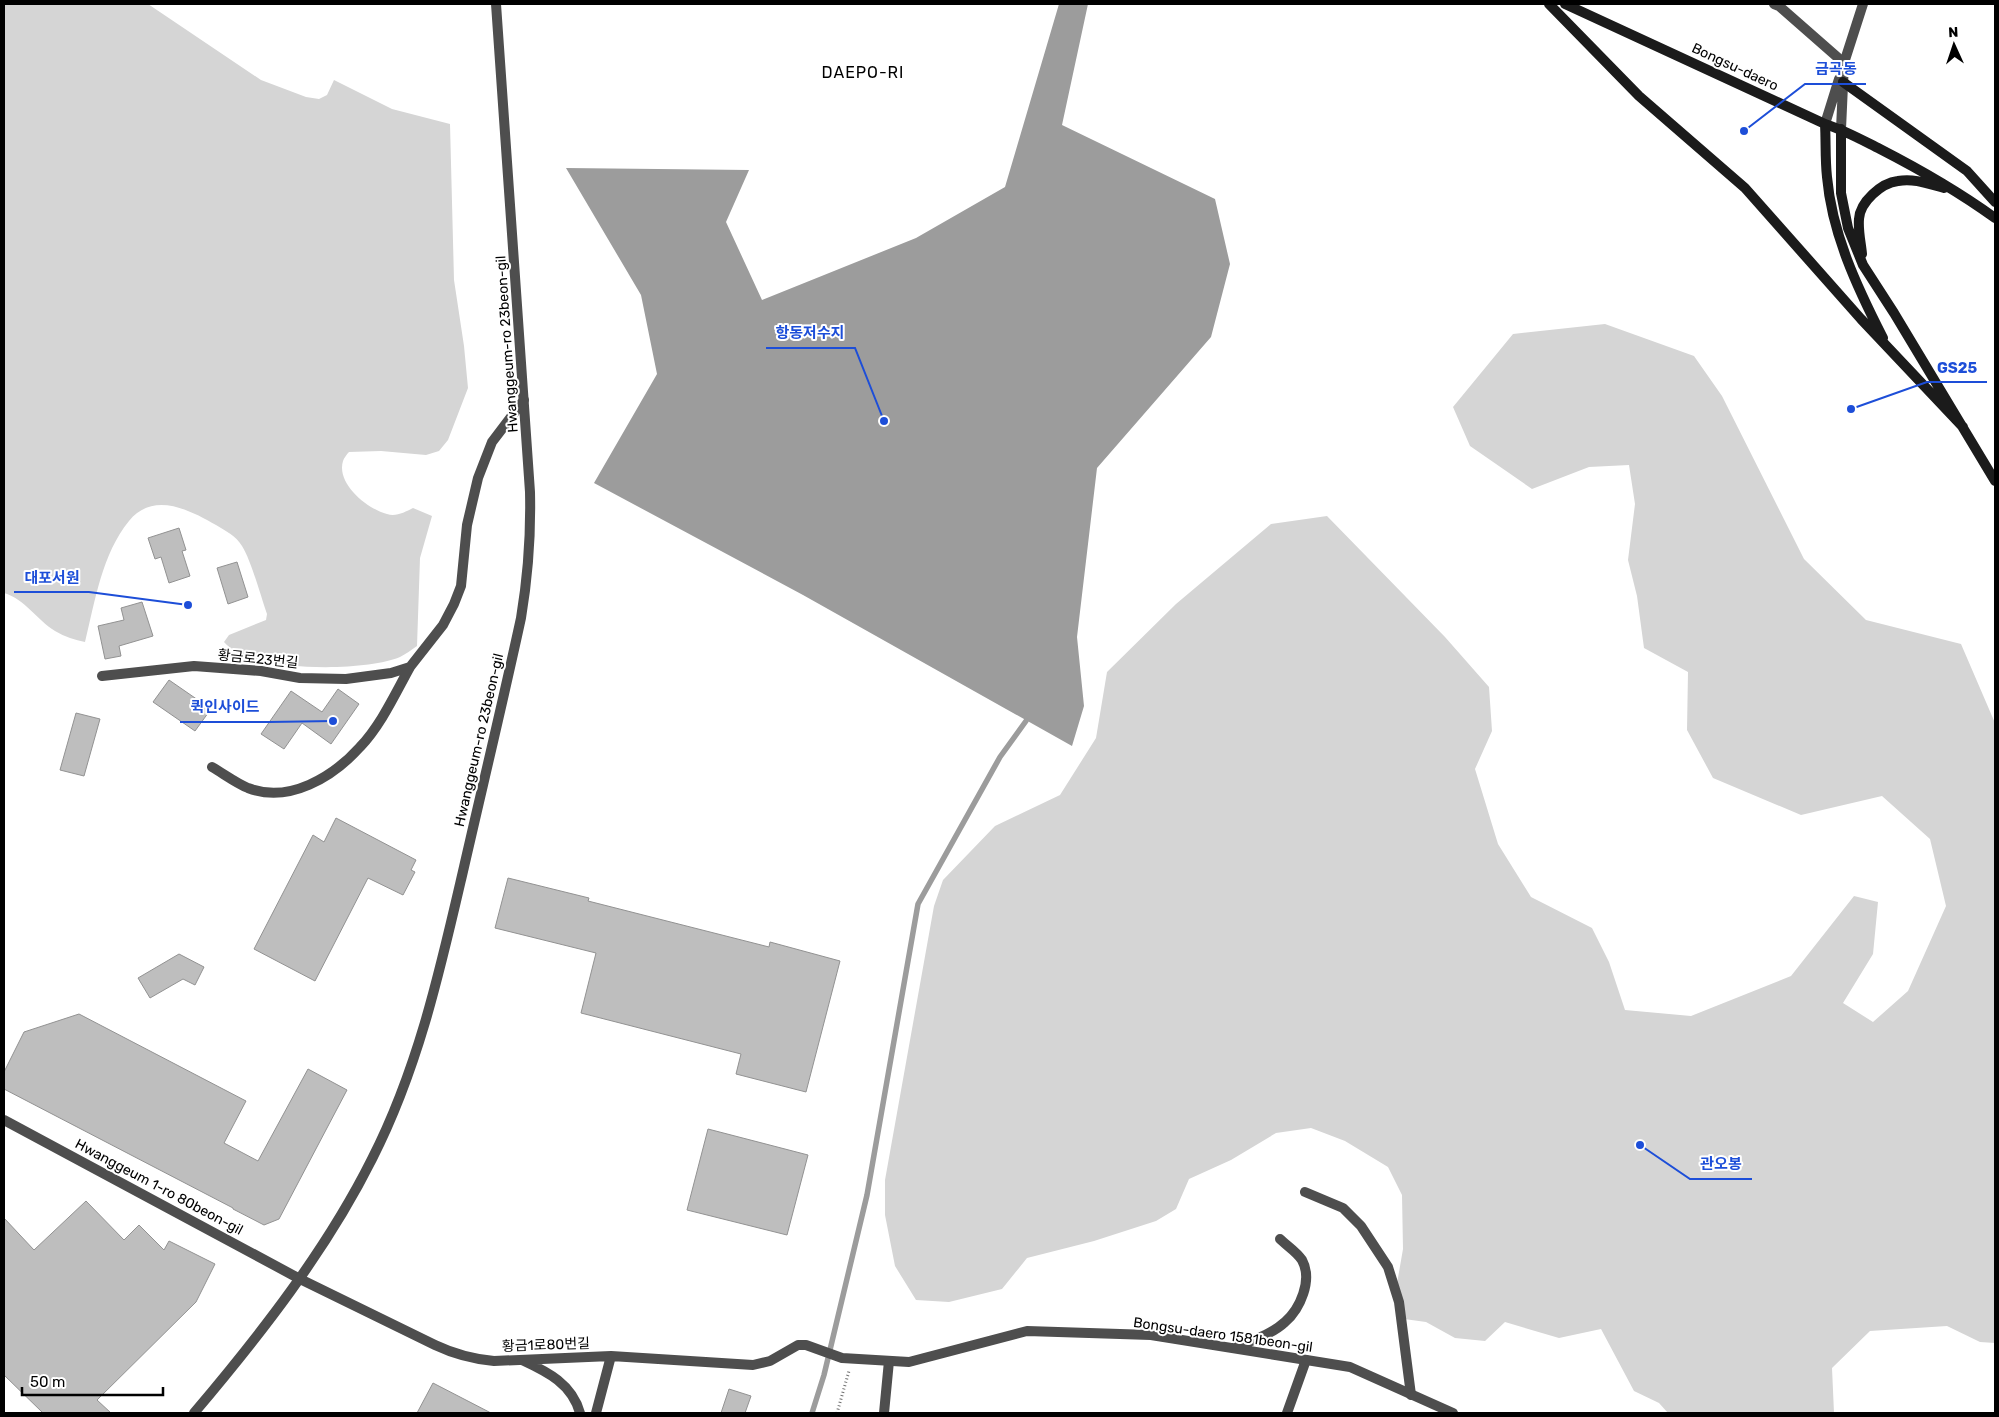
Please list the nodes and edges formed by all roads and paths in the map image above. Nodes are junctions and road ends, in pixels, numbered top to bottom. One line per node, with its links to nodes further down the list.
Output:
1 (496, 4): 15 (street, Hwanggeum-ro 23beon-gil)
2 (1549, 4): 14 (main road)
3 (1565, 4): 8 (main road, Bongsu-daero)
4 (1774, 4): 6 (street)
5 (1864, 4): 6 (street)
6 (1844, 64): 7 (street); 8 (street)
7 (1843, 82): 9 (street); 11 (main road)
8 (1825, 124): 9 (main road, Bongsu-daero); 14 (main road)
9 (1841, 129): 10 (main road, Bongsu-daero); 13 (main road)
10 (1962, 194): 12 (main road, Bongsu-daero); 13 (main road)
11 (1995, 202)
12 (1995, 218)
13 (1863, 265): 16 (main road)
14 (1888, 348): 16 (main road)
15 (524, 400): 18 (street); 24 (street, Hwanggeum-ro 23beon-gil)
16 (1963, 427): 17 (main road)
17 (1995, 481)
18 (410, 667): 19 (street, 황금로23번길); 20 (street)
19 (102, 676)
20 (212, 767)
21 (4, 1120): 24 (street, Hwanggeum 1-ro 80beon-gil)
22 (1305, 1192): 32 (street)
23 (1280, 1238): 26 (street)
24 (300, 1278): 29 (street, 황금1로80번길); 33 (street, Hwanggeum-ro 23beon-gil)
25 (806, 1345): 27 (street, 황금1로80번길); 28 (street, Bongsu-daero 1581beon-gil)
26 (1232, 1348): 30 (street, Bongsu-daero 1581beon-gil); 31 (street, Bongsu-daero 1581beon-gil)
27 (611, 1356): 29 (street, 황금1로80번길); 35 (street)
28 (854, 1359): 31 (street, Bongsu-daero 1581beon-gil); 36 (path)
29 (522, 1360): 34 (street)
30 (1306, 1360): 32 (street, Bongsu-daero 1581beon-gil); 38 (street)
31 (889, 1361): 37 (street)
32 (1411, 1395): 39 (street, Bongsu-daero 1581beon-gil)
33 (194, 1413)
34 (580, 1413)
35 (596, 1413)
36 (837, 1413)
37 (884, 1413)
38 (1287, 1413)
39 (1453, 1413)

